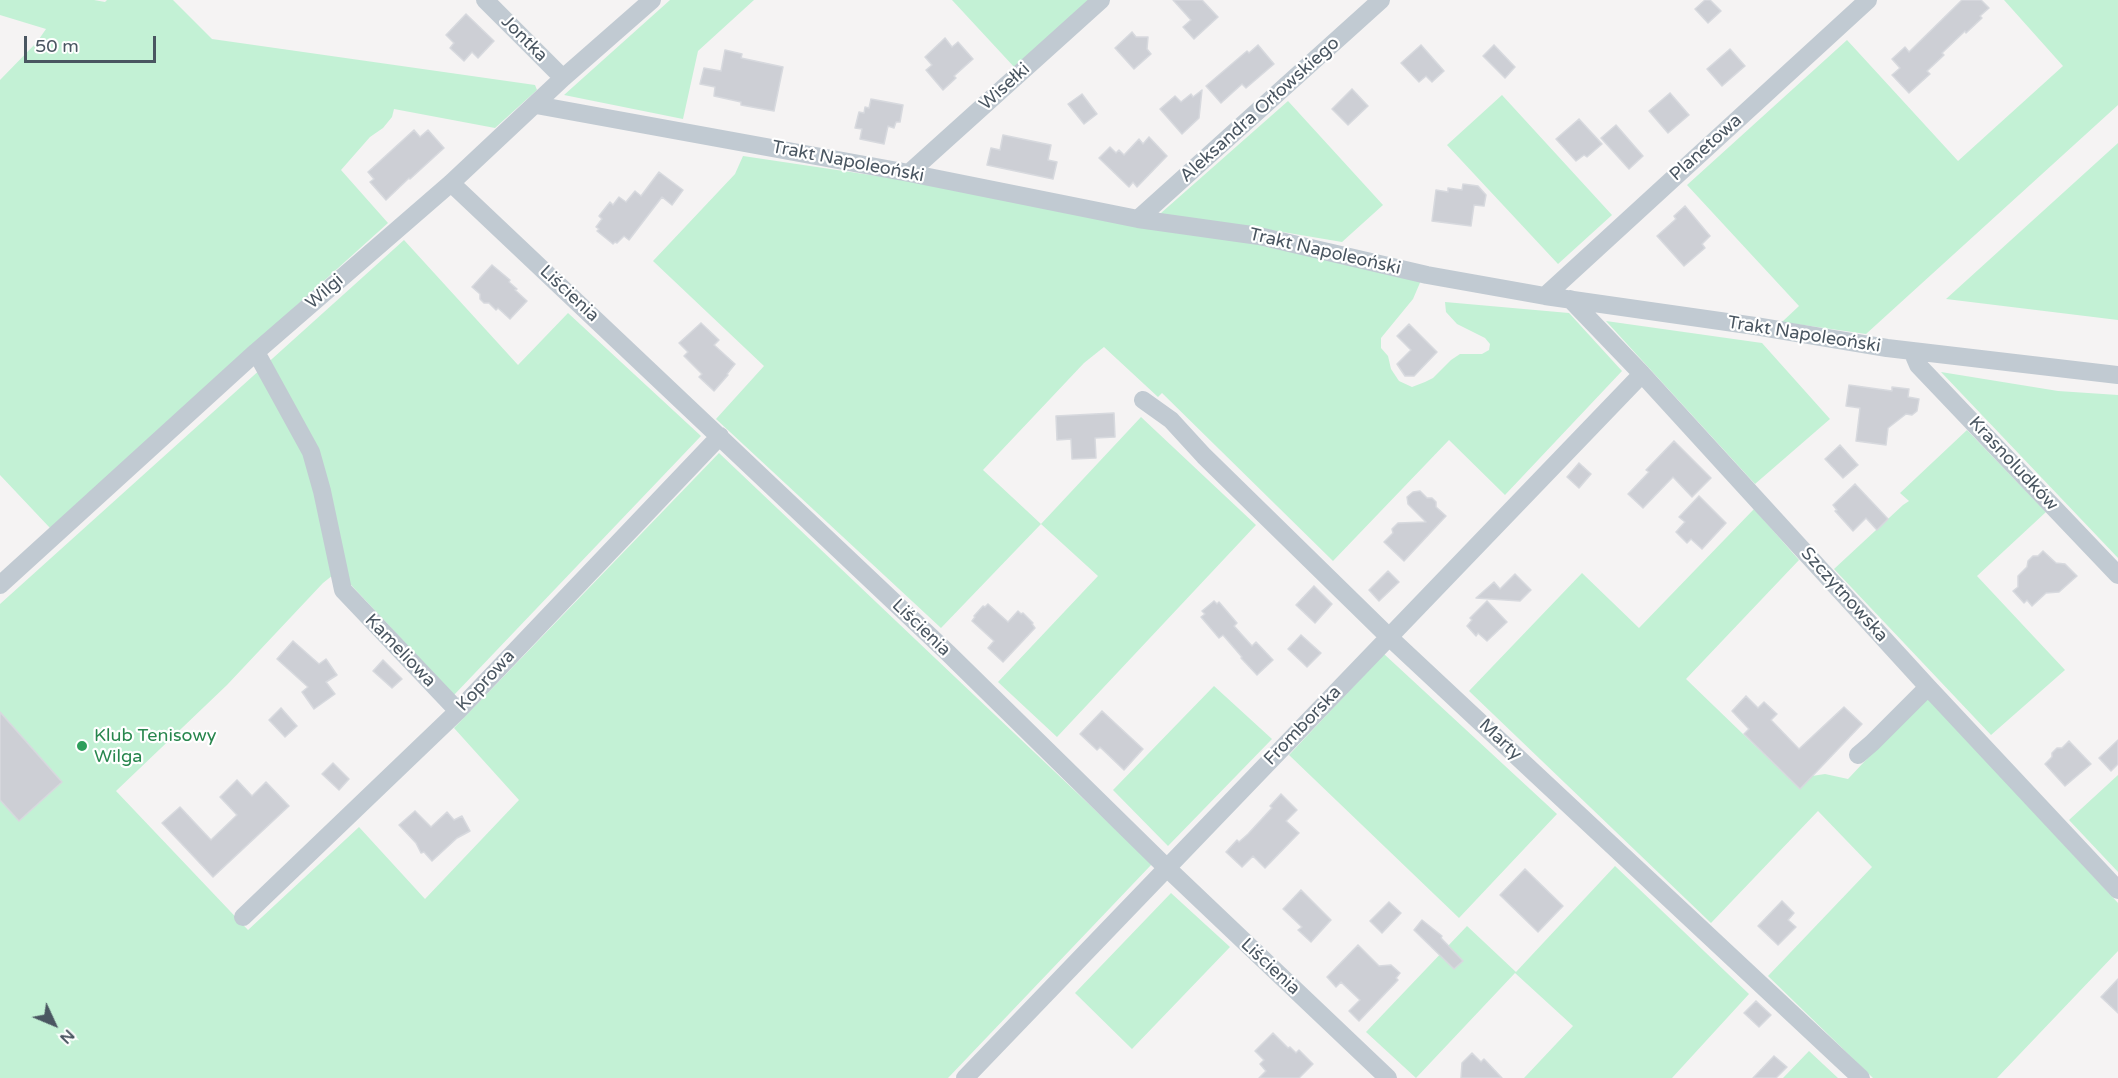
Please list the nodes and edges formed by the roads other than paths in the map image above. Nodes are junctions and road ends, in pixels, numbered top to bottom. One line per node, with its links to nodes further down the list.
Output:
1 (484, 0): 6 (street, Jontka)
2 (652, 0): 6 (street, Wilgi)
3 (1101, 0): 8 (street, Wisełki)
4 (1381, 0): 10 (street, Aleksandra Orłowskiego)
5 (1868, 0): 11 (street, Planetowa)
6 (563, 78): 7 (street, Wilgi)
7 (536, 105): 8 (street, Trakt Napoleoński); 9 (street, Wilgi)
8 (909, 173): 10 (street, Trakt Napoleoński)
9 (451, 183): 14 (street, Wilgi); 18 (street, Liścienia)
10 (1138, 219): 11 (street, Trakt Napoleoński)
11 (1545, 296): 12 (street, Trakt Napoleoński)
12 (1570, 299): 13 (street, Trakt Napoleoński); 15 (street, Szczytnowska)
13 (1911, 351): 16 (street, Trakt Napoleoński); 19 (street, Krasnoludków)
14 (256, 352): 20 (street, Wilgi); 23 (street, Kameliowa)
15 (1642, 374): 21 (street, Fromborska); 22 (street, Szczytnowska)
16 (2118, 375)
17 (1143, 400): 21 (street, Marty)
18 (720, 436): 23 (street, Koprowa); 25 (street, Liścienia)
19 (2118, 575)
20 (0, 585)
21 (1389, 637): 25 (street, Fromborska); 30 (street, Marty)
22 (1928, 687): 24 (street); 26 (street, Szczytnowska)
23 (458, 711): 27 (street, Koprowa)
24 (1858, 755)
25 (1167, 868): 28 (street, Fromborska); 29 (street, Liścienia)
26 (2118, 890)
27 (243, 917)
28 (965, 1078)
29 (1388, 1078)
30 (1861, 1078)

